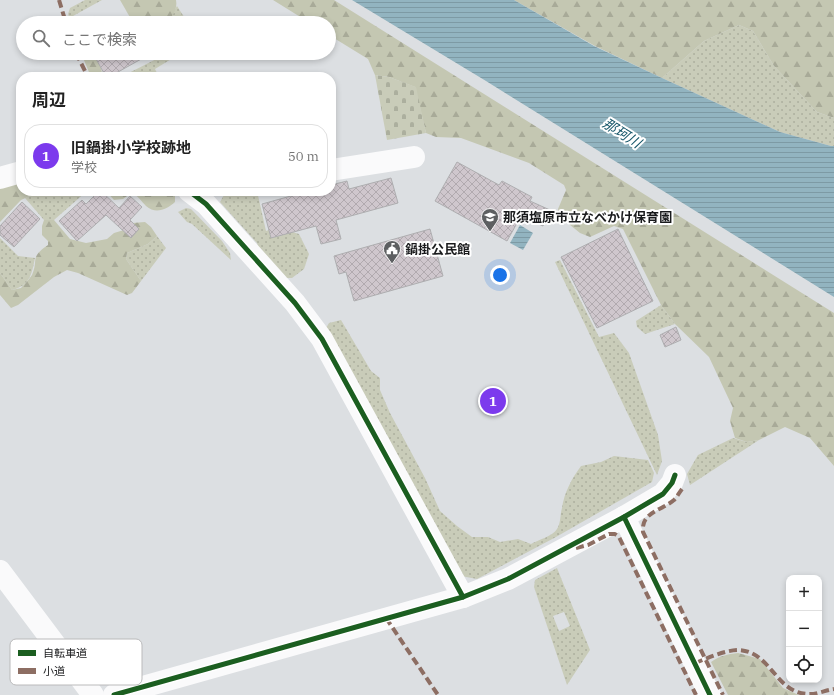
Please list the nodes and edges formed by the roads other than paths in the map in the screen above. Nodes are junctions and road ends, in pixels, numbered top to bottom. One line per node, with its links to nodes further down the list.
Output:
1 (414, 157): 2 (street)
2 (336, 169)
3 (16, 173): 4 (street)
4 (0, 178)
5 (202, 196): 9 (street)
6 (675, 475): 7 (street)
7 (624, 517): 9 (street); 14 (street)
8 (0, 571): 10 (street)
9 (463, 597): 13 (street)
10 (51, 639)
11 (86, 685): 12 (street)
12 (93, 695)
13 (114, 695)
14 (710, 695)

